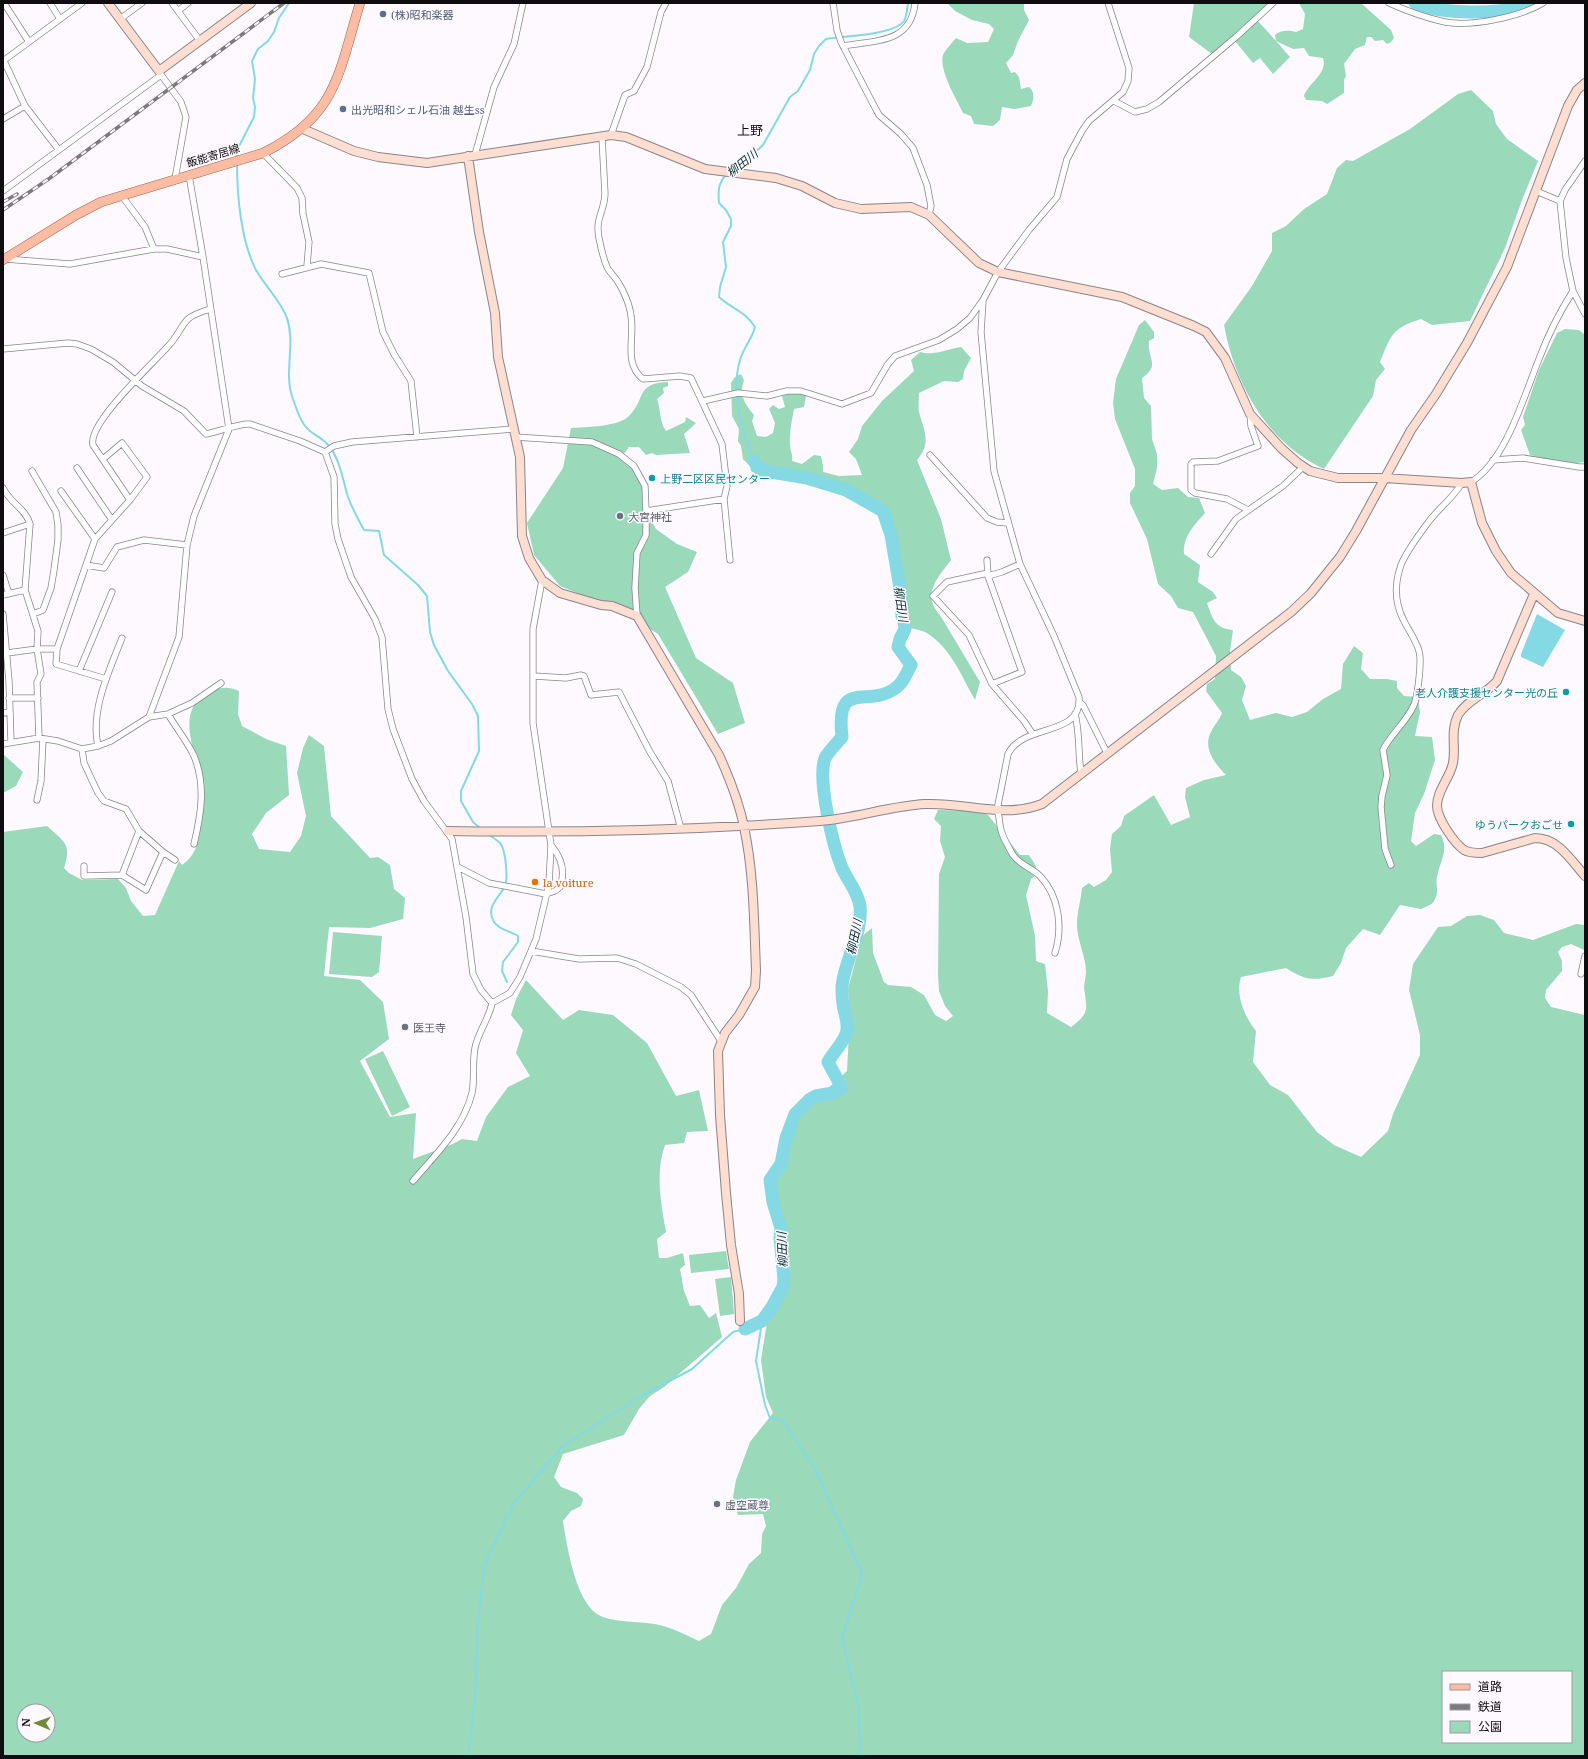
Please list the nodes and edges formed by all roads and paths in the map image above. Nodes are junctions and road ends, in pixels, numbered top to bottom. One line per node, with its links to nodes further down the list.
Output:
1 (4, 3): 22 (street)
2 (50, 3): 19 (street)
3 (82, 3): 19 (street)
4 (108, 3): 20 (street)
5 (142, 3): 20 (street)
6 (172, 3): 18 (street)
7 (188, 3): 18 (street)
8 (251, 3): 21 (street)
9 (360, 3): 30 (main road, 飯能寄居線)
10 (523, 3): 35 (street)
11 (666, 3): 31 (street)
12 (833, 3): 23 (street)
13 (915, 3): 23 (street)
14 (1108, 3): 27 (street)
15 (1273, 3): 27 (street)
16 (1389, 3): 17 (street)
17 (1543, 3)
18 (178, 11): 21 (street)
19 (60, 19): 22 (street)
20 (120, 19): 25 (street)
21 (200, 41): 25 (street)
22 (29, 42): 24 (street)
23 (843, 46): 43 (street)
24 (4, 61): 28 (street)
25 (160, 73): 33 (street); 38 (street)
26 (1585, 83): 40 (street)
27 (1114, 101): 48 (street)
28 (25, 106): 29 (street); 33 (street)
29 (3, 119)
30 (302, 129): 34 (main road, 飯能寄居線); 35 (street)
31 (611, 135): 32 (street); 43 (street)
32 (602, 136): 35 (street); 56 (street)
33 (59, 150): 39 (street)
34 (263, 153): 37 (main road, 飯能寄居線); 47 (street)
35 (471, 156): 59 (street)
36 (1585, 161): 42 (street)
37 (189, 175): 38 (main road, 飯能寄居線); 45 (street)
38 (175, 179): 41 (main road, 飯能寄居線)
39 (4, 189)
40 (1536, 191): 42 (street); 69 (street)
41 (122, 196): 44 (street); 46 (main road, 飯能寄居線)
42 (1560, 201): 50 (street)
43 (929, 215): 48 (street)
44 (154, 249): 45 (street); 46 (street)
45 (203, 257): 52 (street)
46 (4, 259)
47 (307, 266): 49 (street); 60 (street)
48 (998, 272): 51 (street); 57 (street)
49 (282, 274)
50 (1573, 291): 53 (street); 64 (street)
51 (983, 300): 56 (street); 81 (street)
52 (210, 309): 55 (street); 58 (street)
53 (1585, 314)
54 (3, 348): 55 (street)
55 (136, 381): 58 (street); 63 (street)
56 (703, 401): 74 (street)
57 (1250, 414): 65 (street); 78 (street)
58 (229, 429): 61 (street); 85 (street)
59 (514, 433): 60 (street); 79 (street); 93 (street)
60 (418, 437): 61 (street)
61 (327, 451): 135 (street)
62 (930, 455): 81 (street)
63 (103, 458): 75 (street); 75 (street)
64 (1492, 460): 66 (street); 70 (street)
65 (1304, 467): 69 (street); 78 (street)
66 (1585, 467)
67 (77, 468): 80 (street)
68 (32, 472): 100 (street)
69 (1384, 478): 71 (street); 128 (street)
70 (1471, 482): 71 (street); 97 (street)
71 (1462, 483): 141 (street)
72 (3, 488): 76 (street)
73 (61, 491): 84 (street)
74 (724, 499): 79 (street); 87 (street)
75 (130, 500): 80 (street)
76 (10, 501): 77 (street); 82 (street)
77 (3, 504)
78 (1248, 510): 86 (street)
79 (646, 511): 101 (street)
80 (112, 520): 84 (street)
81 (1008, 523): 89 (street)
82 (30, 524): 83 (street); 94 (street)
83 (3, 533)
84 (95, 539): 90 (street)
85 (187, 545): 90 (street); 121 (street)
86 (1211, 554)
87 (730, 560)
88 (987, 560): 91 (street)
89 (1020, 564): 91 (street); 116 (street)
90 (86, 565): 106 (street)
91 (988, 574): 113 (street); 113 (street)
92 (3, 575): 96 (street)
93 (542, 580): 101 (street); 109 (street)
94 (25, 590): 96 (street); 100 (street)
95 (112, 592): 108 (street)
96 (9, 594): 98 (street)
97 (1534, 594): 102 (street); 145 (street)
98 (3, 595)
99 (3, 614): 103 (street)
100 (33, 614): 105 (street)
101 (637, 616): 132 (street)
102 (1585, 621)
103 (4, 624): 107 (street)
104 (122, 638): 110 (street)
105 (37, 649): 106 (street); 107 (street); 115 (street)
106 (57, 649): 108 (street)
107 (6, 651): 111 (street)
108 (79, 671): 110 (street)
109 (534, 676): 133 (street); 136 (street)
110 (106, 679): 126 (street)
111 (6, 681): 114 (street)
112 (221, 683): 119 (street)
113 (992, 684): 122 (street)
114 (9, 698): 115 (street); 117 (street)
115 (38, 698): 123 (street)
116 (1079, 702): 120 (street); 128 (street)
117 (10, 712): 118 (street); 124 (street)
118 (3, 713)
119 (168, 714): 121 (street); 137 (street)
120 (1075, 714): 122 (street); 129 (street)
121 (150, 717): 126 (street)
122 (1032, 734): 131 (street)
123 (41, 739): 124 (street); 127 (street); 130 (street)
124 (11, 742): 125 (street)
125 (3, 744)
126 (98, 746): 127 (street)
127 (82, 749): 134 (street)
128 (1107, 753): 129 (street)
129 (1081, 773): 131 (street)
130 (37, 800)
131 (997, 810): 132 (street); 148 (street)
132 (744, 826): 133 (street); 152 (street)
133 (681, 829): 136 (street)
134 (139, 831): 139 (street); 144 (street)
135 (448, 831): 136 (street); 143 (street)
136 (548, 832): 138 (street)
137 (194, 844)
138 (550, 845): 146 (street); 146 (street)
139 (162, 852): 140 (street); 144 (street)
140 (175, 860)
141 (1391, 865)
142 (84, 866): 144 (street)
143 (458, 867): 146 (street); 151 (street)
144 (122, 875)
145 (1585, 876)
146 (546, 894): 147 (street)
147 (531, 951): 151 (street); 152 (street)
148 (1055, 953)
149 (1585, 956): 150 (street)
150 (1581, 974)
151 (492, 1003): 153 (street)
152 (721, 1040): 154 (street)
153 (413, 1181)
154 (740, 1321)

